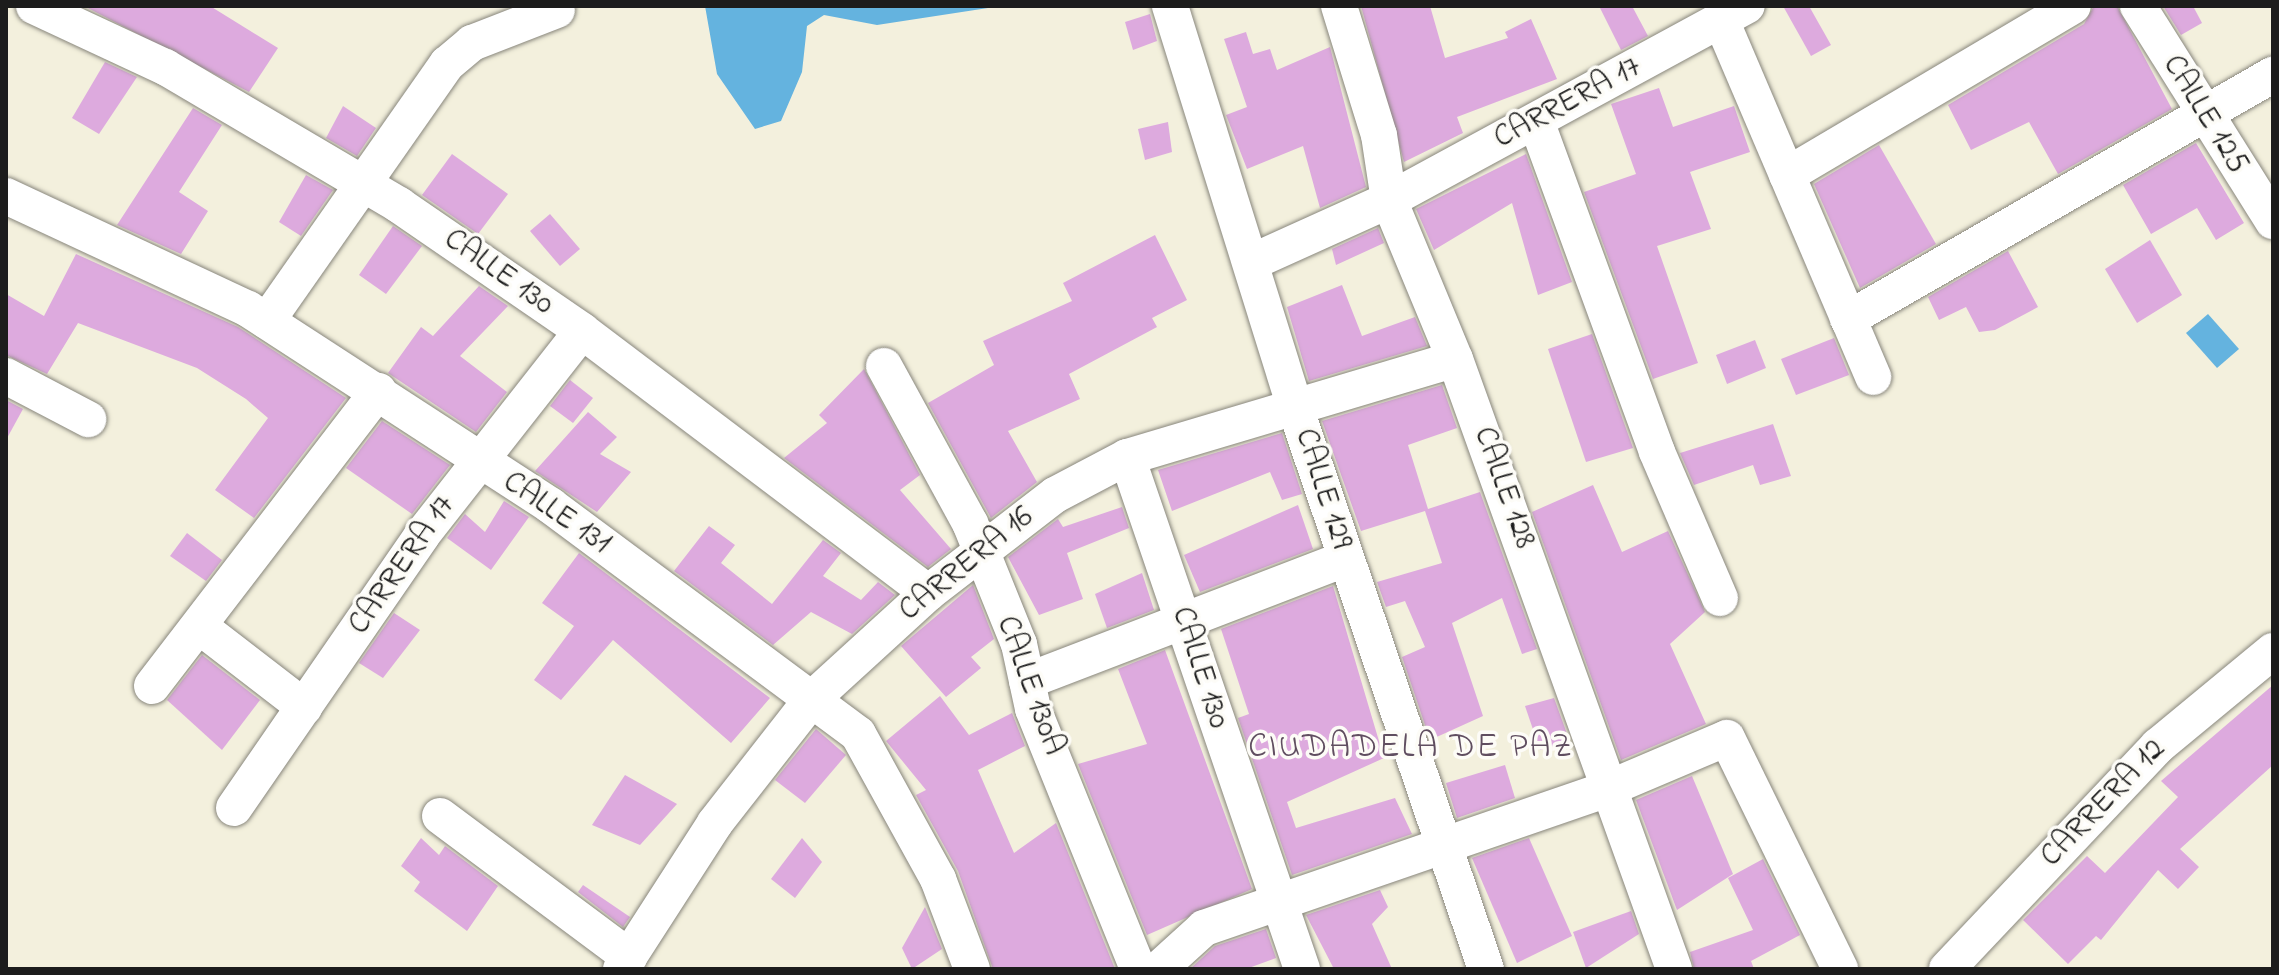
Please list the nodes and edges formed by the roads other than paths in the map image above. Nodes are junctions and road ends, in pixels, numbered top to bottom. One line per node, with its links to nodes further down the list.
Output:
1 (34, 6): 12 (street, CALLE 130)
2 (1170, 6): 16 (street, CALLE 129)
3 (1339, 6): 14 (street, CALLE 128)
4 (2073, 6): 11 (street)
5 (2138, 6): 9 (street, CALLE 125)
6 (557, 10): 12 (street)
7 (1734, 13): 10 (street, CARRERA 17); 11 (street)
8 (2273, 75): 9 (street)
9 (2204, 117): 15 (street, CALLE 125); 17 (street)
10 (1536, 121): 14 (street, CARRERA 17); 32 (street)
11 (1787, 175): 17 (street)
12 (361, 183): 18 (street); 19 (street, CALLE 130)
13 (6, 196): 18 (street, CALLE 131)
14 (1389, 200): 16 (street, CARRERA 17); 20 (street, CALLE 128)
15 (2273, 221)
16 (1252, 262): 25 (street, CALLE 129)
17 (1848, 319): 23 (street)
18 (267, 321): 24 (street, CALLE 131)
19 (582, 331): 28 (street, CARRERA 17); 31 (street, CALLE 130)
20 (1455, 359): 25 (street, CARRERA 16); 40 (street, CALLE 128)
21 (884, 366): 29 (street, CALLE 130A)
22 (6, 376): 26 (street)
23 (1873, 377)
24 (378, 391): 28 (street, CALLE 131); 34 (street)
25 (1296, 410): 27 (street, CARRERA 16); 30 (street, CALLE 129)
26 (88, 419)
27 (1127, 457): 29 (street, CARRERA 16); 33 (street, CALLE 130)
28 (477, 463): 38 (street, CALLE 131); 39 (street, CARRERA 17)
29 (981, 551): 31 (street, CARRERA 16); 36 (street, CALLE 130A)
30 (1345, 559): 33 (street); 43 (street, CALLE 129)
31 (928, 593): 38 (street, CARRERA 16)
32 (1720, 598)
33 (1183, 616): 36 (street); 44 (street, CALLE 130)
34 (199, 626): 37 (street); 39 (street)
35 (2273, 651): 53 (street, CARRERA 12)
36 (1027, 681): 47 (street, CALLE 130A)
37 (152, 686)
38 (812, 699): 45 (street, CARRERA 16); 46 (street, CALLE 131)
39 (304, 707): 41 (street, CARRERA 17)
40 (1607, 789): 43 (street); 51 (street, CALLE 128); 52 (street)
41 (234, 808)
42 (440, 816): 45 (street)
43 (1440, 843): 44 (street); 50 (street, CALLE 129)
44 (1276, 899): 48 (street); 49 (street, CALLE 130)
45 (625, 963)
46 (972, 969)
47 (1138, 969)
48 (1159, 969)
49 (1302, 969)
50 (1486, 969)
51 (1674, 969)
52 (1840, 969)
53 (1947, 969)

